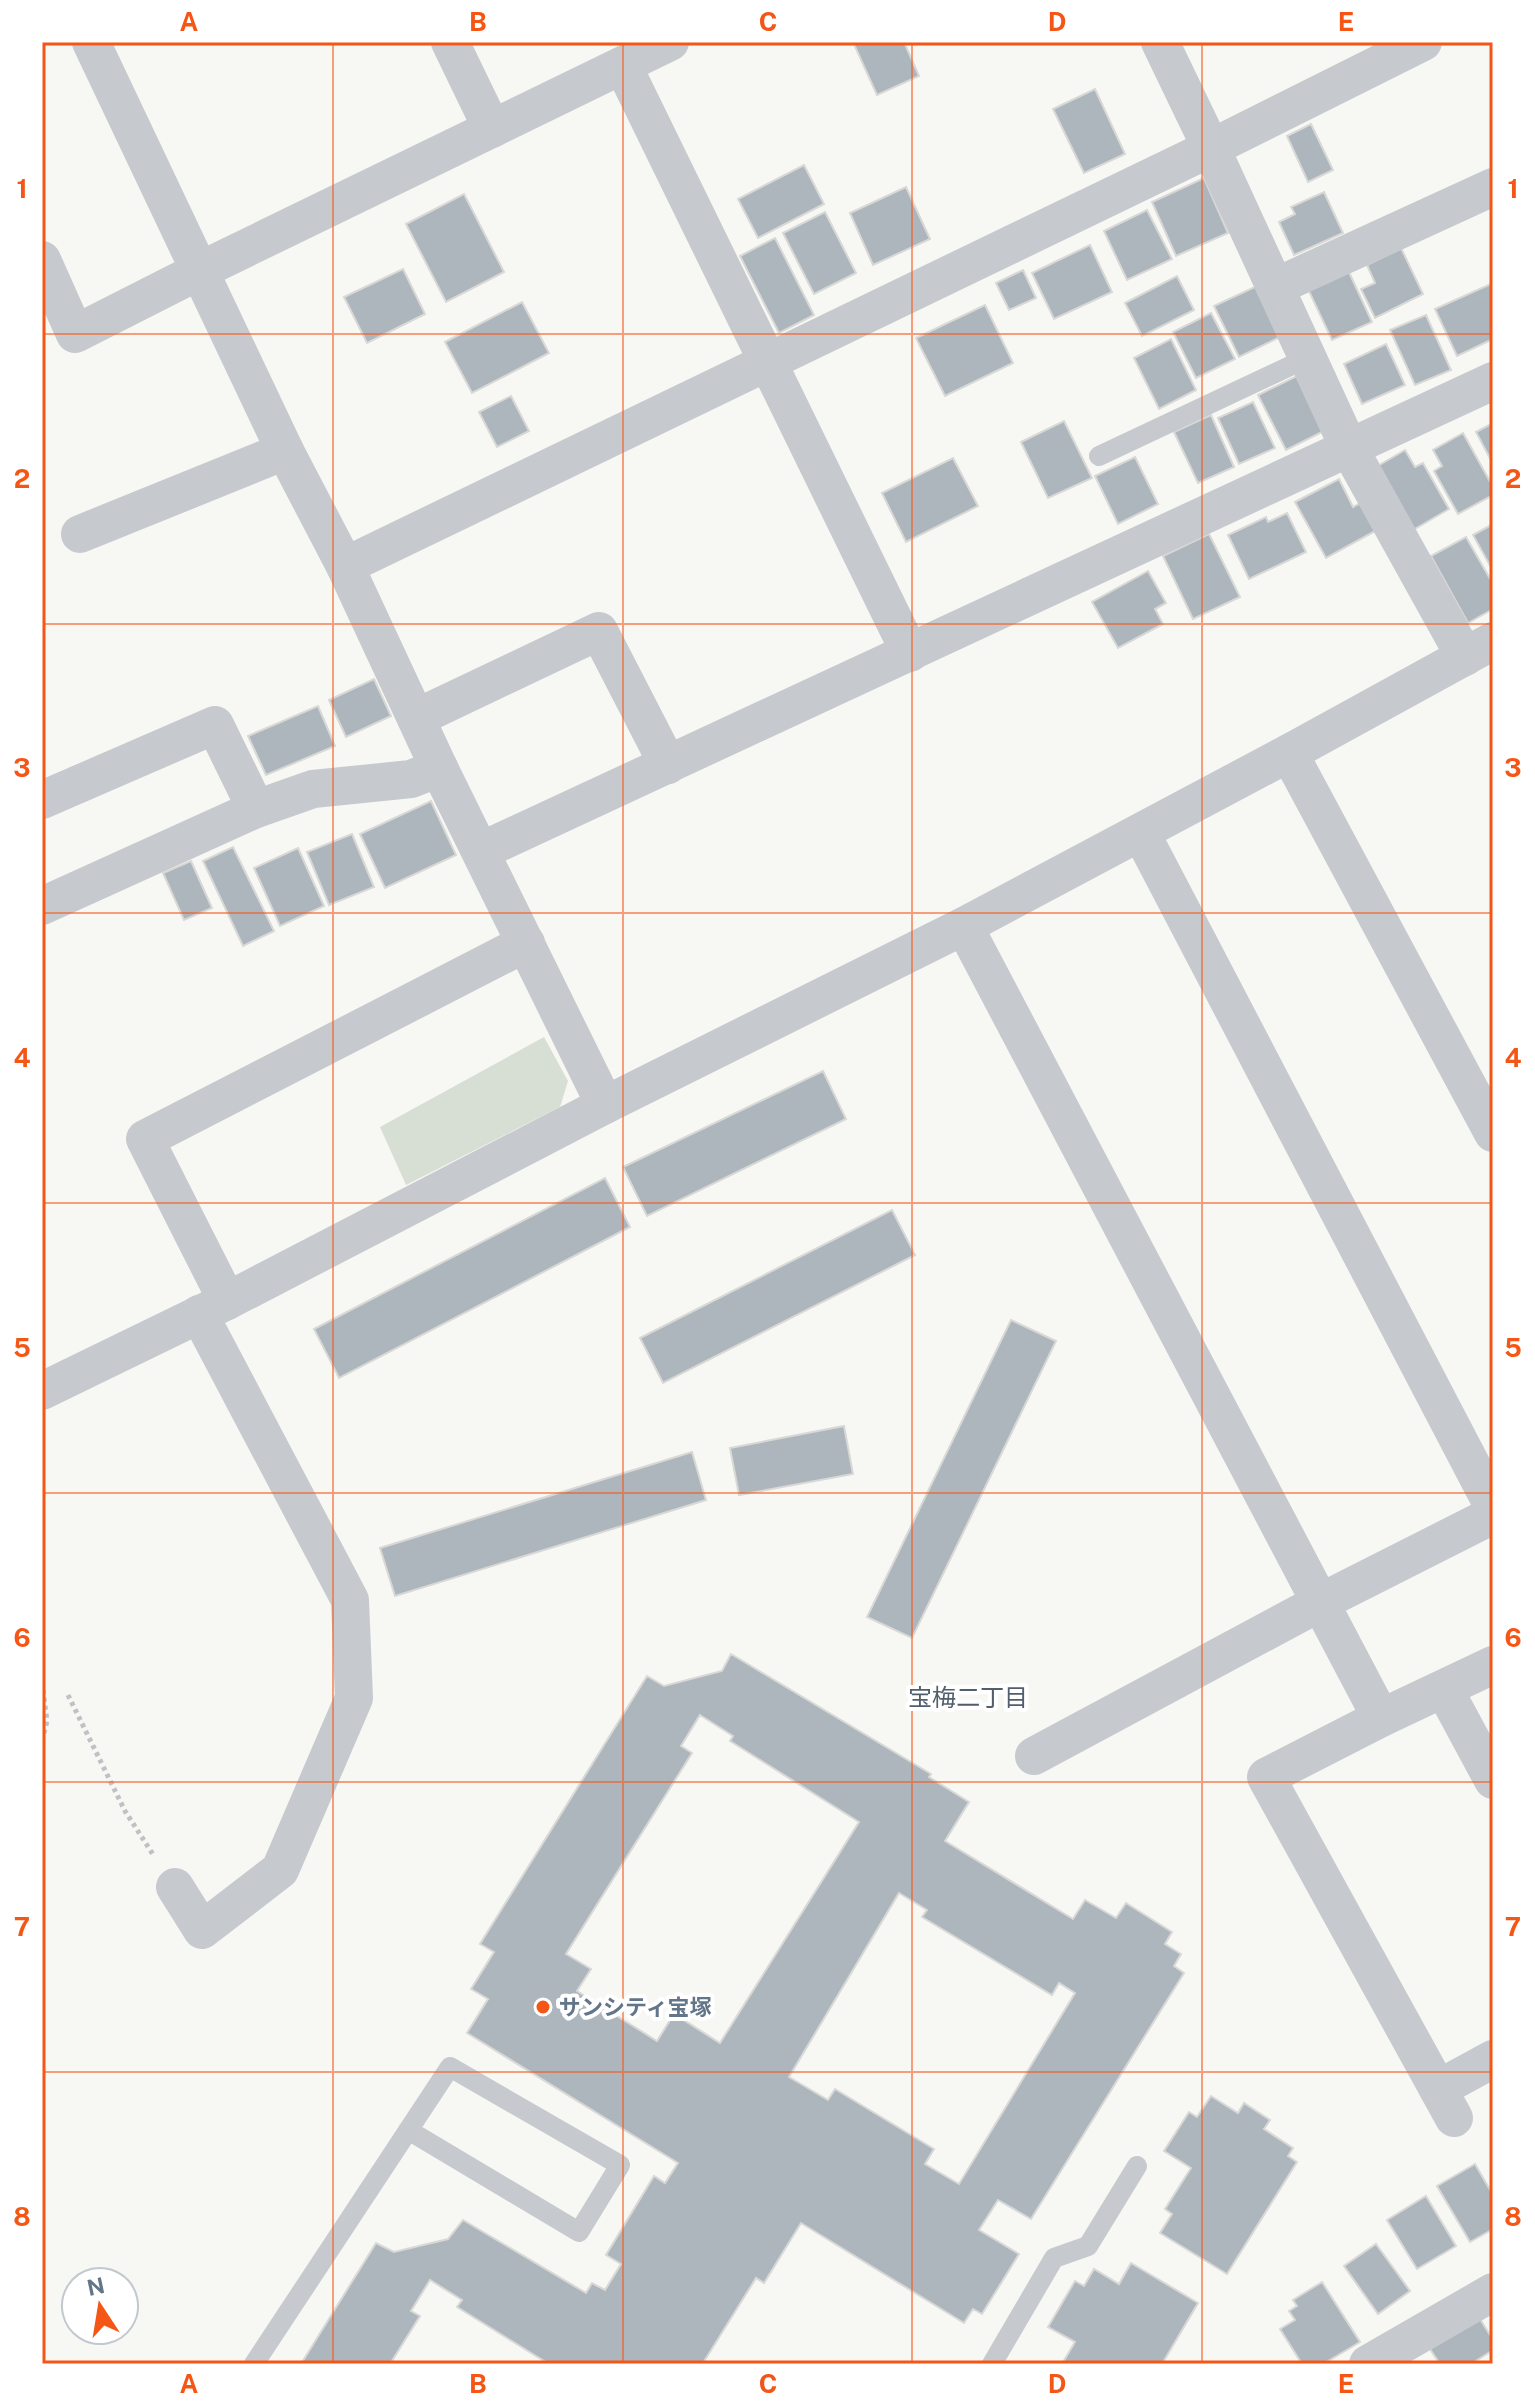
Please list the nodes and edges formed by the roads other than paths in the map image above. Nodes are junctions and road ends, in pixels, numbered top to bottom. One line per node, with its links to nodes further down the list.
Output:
1 (91, 42): 11 (street)
2 (450, 42): 7 (street)
3 (670, 42): 6 (street)
4 (1160, 42): 8 (street)
5 (1423, 42): 8 (street)
6 (623, 66): 7 (street); 14 (street)
7 (492, 129): 11 (street)
8 (1211, 148): 12 (street); 14 (street)
9 (1493, 187): 12 (street)
10 (42, 260): 11 (street)
11 (201, 270): 17 (street)
12 (1275, 287): 13 (street)
13 (1307, 358): 16 (street); 18 (lane)
14 (767, 364): 20 (street); 21 (street)
15 (1493, 381): 16 (street)
16 (1349, 448): 21 (street); 22 (street)
17 (285, 451): 19 (street); 20 (street)
18 (1099, 456)
19 (80, 534)
20 (345, 566): 23 (street)
21 (910, 653): 25 (street)
22 (1482, 656): 24 (street)
23 (416, 718): 25 (street); 26 (street)
24 (1289, 753): 29 (street); 35 (street)
25 (668, 765): 30 (street)
26 (439, 768): 28 (street); 30 (street)
27 (42, 800): 28 (street)
28 (256, 809): 31 (street)
29 (1141, 833): 32 (street); 38 (street)
30 (481, 851): 33 (street)
31 (42, 906)
32 (964, 926): 34 (street); 40 (street)
33 (526, 943): 34 (street); 36 (street)
34 (605, 1105): 36 (street)
35 (1493, 1133)
36 (213, 1308): 37 (street); 46 (street)
37 (46, 1377)
38 (1493, 1506)
39 (1493, 1515): 40 (street)
40 (1321, 1602): 43 (street); 44 (street)
41 (1493, 1665): 42 (street)
42 (1444, 1689): 43 (street); 45 (street)
43 (1381, 1718): 47 (street)
44 (1034, 1756)
45 (1493, 1780)
46 (175, 1887)
47 (1493, 2059)
48 (408, 2130): 48 (lane); 51 (lane)
49 (1137, 2166): 52 (lane)
50 (1493, 2292): 53 (street)
51 (254, 2364)
52 (992, 2364)
53 (1368, 2364)

